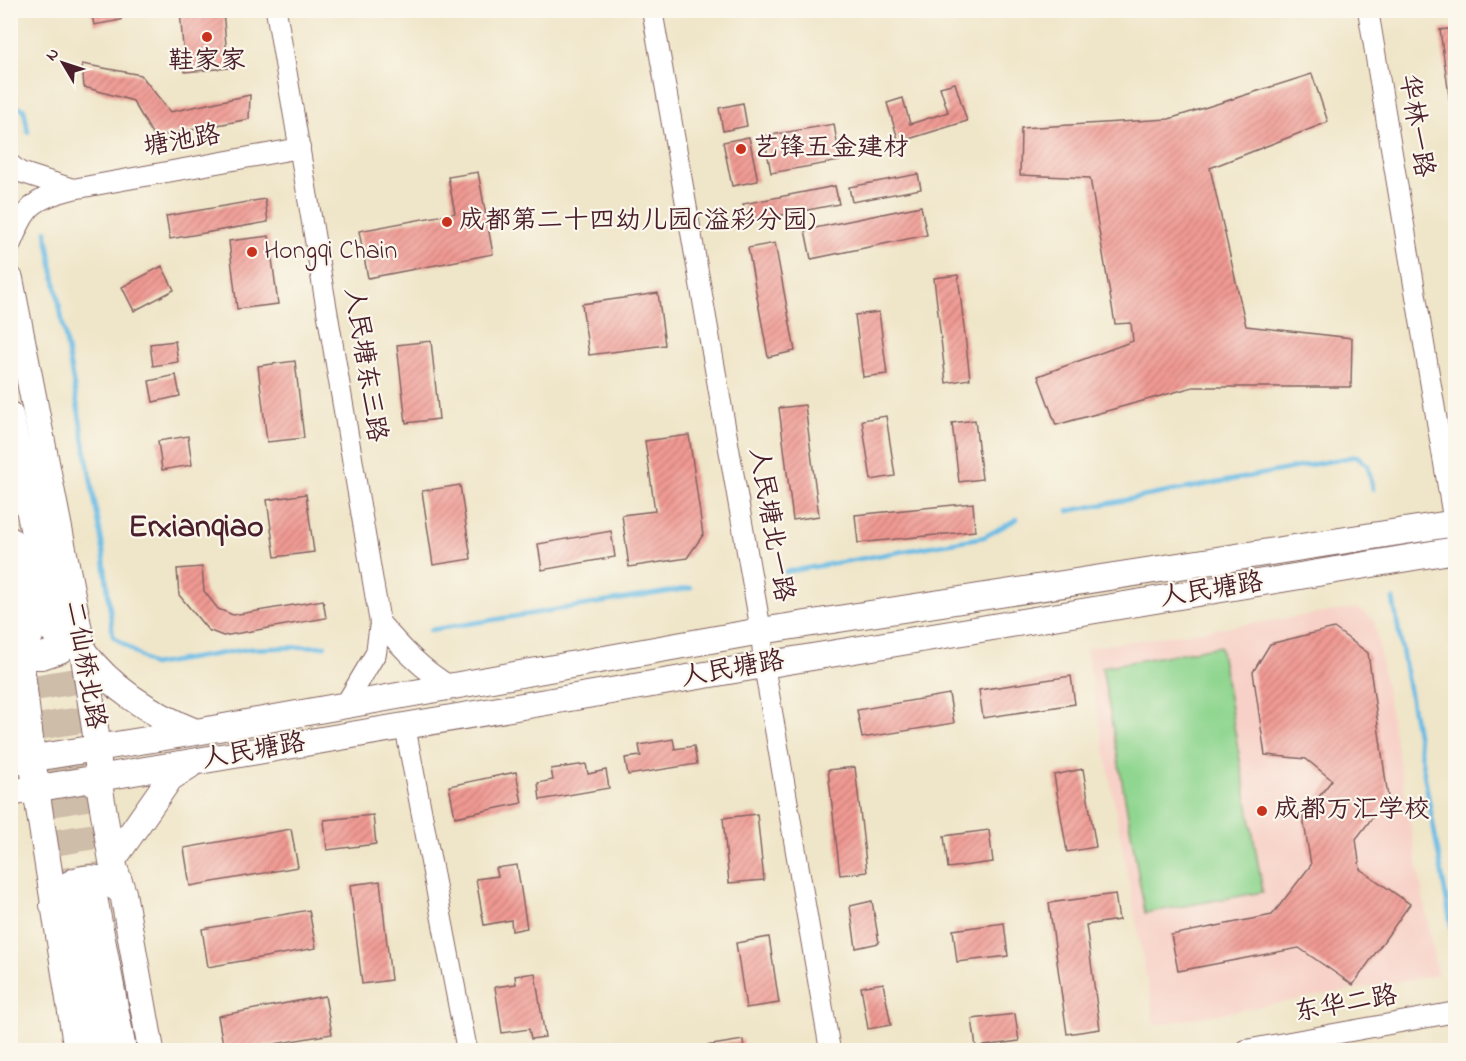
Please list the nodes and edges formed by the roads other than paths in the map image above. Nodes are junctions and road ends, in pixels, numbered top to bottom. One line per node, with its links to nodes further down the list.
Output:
1 (276, 10): 4 (street, 人民塘东三路)
2 (651, 10): 15 (street, 人民塘北一路)
3 (1368, 10): 10 (street, 华林一路)
4 (300, 148): 6 (street, 塘池路); 14 (street, 人民塘东三路)
5 (10, 164): 6 (street)
6 (73, 189): 7 (street, 塘池路)
7 (10, 246)
8 (10, 279): 13 (main road, 二仙桥北路)
9 (10, 415): 16 (main road)
10 (1455, 527): 15 (main road, 人民塘路)
11 (10, 540): 16 (main road)
12 (1455, 550): 18 (main road, 人民塘路)
13 (77, 620): 16 (main road); 17 (main road, 二仙桥北路)
14 (380, 622): 19 (street); 20 (street, 人民塘东三路)
15 (761, 631): 18 (street, 人民塘北一路); 19 (main road, 人民塘路)
16 (26, 640): 24 (main road)
17 (83, 651): 22 (main road); 23 (main road, 二仙桥北路)
18 (764, 665): 21 (main road, 人民塘路); 38 (street, 人民塘北一路)
19 (450, 686): 20 (main road, 人民塘路)
20 (345, 705): 22 (main road, 人民塘路)
21 (405, 726): 25 (main road, 人民塘路); 37 (street)
22 (196, 732): 23 (main road, 人民塘路)
23 (98, 748): 24 (main road, 人民塘路); 26 (main road, 二仙桥北路)
24 (21, 760): 27 (main road)
25 (195, 762): 26 (main road, 人民塘路); 29 (main road)
26 (98, 778): 27 (main road, 人民塘路); 29 (main road, 二仙桥北路)
27 (36, 789): 28 (main road, 人民塘路); 31 (main road)
28 (10, 793)
29 (112, 861): 30 (main road, 二仙桥北路)
30 (123, 893): 31 (main road); 36 (main road, 二仙桥北路)
31 (74, 901): 33 (main road); 34 (main road); 35 (main road)
32 (1455, 1012): 39 (street, 东华二路)
33 (78, 1050)
34 (99, 1050)
35 (123, 1050)
36 (151, 1050)
37 (467, 1050)
38 (830, 1050)
39 (1246, 1050)

